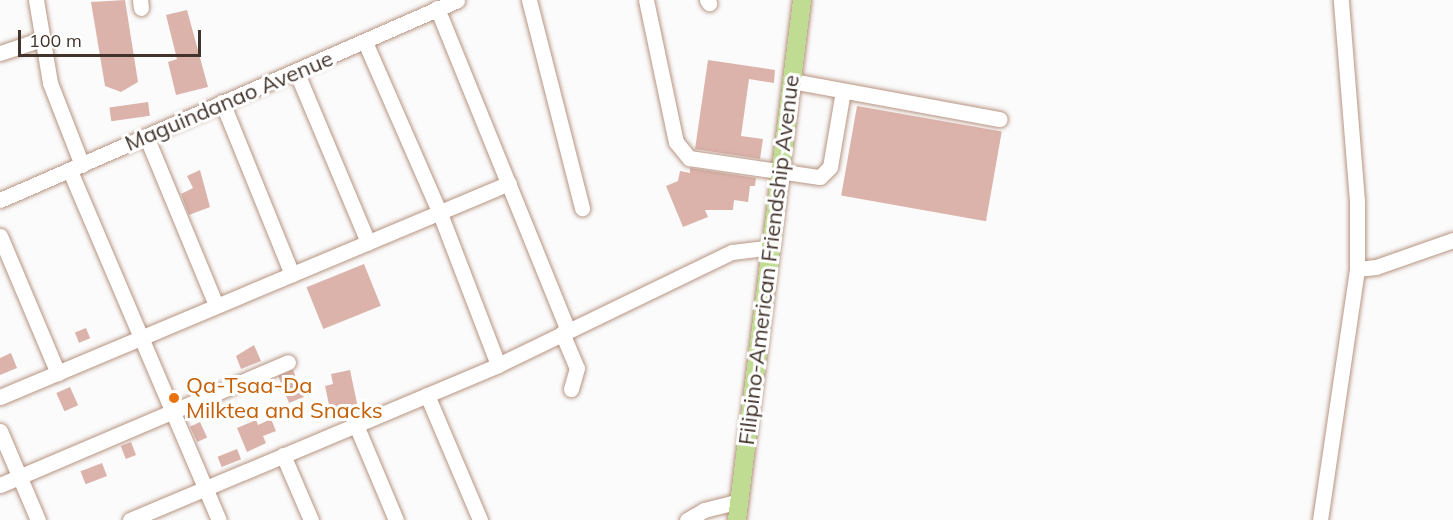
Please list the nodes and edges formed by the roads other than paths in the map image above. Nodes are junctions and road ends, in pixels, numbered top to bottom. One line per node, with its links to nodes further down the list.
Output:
1 (36, 0): 8 (street)
2 (457, 0): 7 (street, Maguindanao Avenue)
3 (529, 0): 21 (street)
4 (646, 0): 18 (street)
5 (802, 0): 12 (main road, Filipino-American Friendship Avenue)
6 (1341, 0): 27 (street)
7 (437, 8): 9 (street, Maguindanao Avenue); 19 (street)
8 (42, 39): 10 (street); 17 (street)
9 (365, 42): 11 (street, Maguindanao Avenue); 22 (street)
10 (0, 53)
11 (296, 71): 14 (street, Maguindanao Avenue); 25 (street)
12 (792, 81): 13 (street); 18 (main road, Filipino-American Friendship Avenue)
13 (843, 91): 15 (street); 18 (street)
14 (222, 102): 16 (street, Maguindanao Avenue); 28 (street)
15 (1000, 119)
16 (146, 136): 17 (street, Maguindanao Avenue); 29 (street)
17 (76, 168): 20 (street, Maguindanao Avenue); 31 (street)
18 (780, 171): 26 (main road, Filipino-American Friendship Avenue)
19 (509, 183): 22 (street); 30 (street)
20 (0, 200)
21 (582, 208)
22 (439, 211): 25 (street); 33 (street)
23 (0, 236): 34 (street)
24 (1453, 240): 27 (street)
25 (368, 242): 28 (street)
26 (770, 247): 30 (street); 45 (main road, Filipino-American Friendship Avenue)
27 (1357, 269): 54 (street)
28 (292, 274): 29 (street)
29 (216, 305): 31 (street)
30 (565, 332): 33 (street); 35 (street)
31 (142, 336): 34 (street); 38 (street)
32 (288, 362): 38 (street)
33 (498, 365): 36 (street)
34 (58, 373): 37 (street)
35 (571, 389)
36 (428, 394): 39 (street); 51 (street)
37 (0, 397)
38 (171, 413): 42 (street); 44 (street)
39 (356, 425): 41 (street); 50 (street)
40 (0, 431): 42 (street)
41 (283, 455): 44 (street); 49 (street)
42 (18, 477): 43 (street); 46 (street)
43 (0, 485)
44 (204, 487): 47 (street); 48 (street)
45 (739, 501): 52 (street); 53 (main road, Filipino-American Friendship Avenue)
46 (38, 520)
47 (130, 520)
48 (219, 520)
49 (311, 520)
50 (396, 520)
51 (480, 520)
52 (687, 520)
53 (736, 520)
54 (1320, 520)

